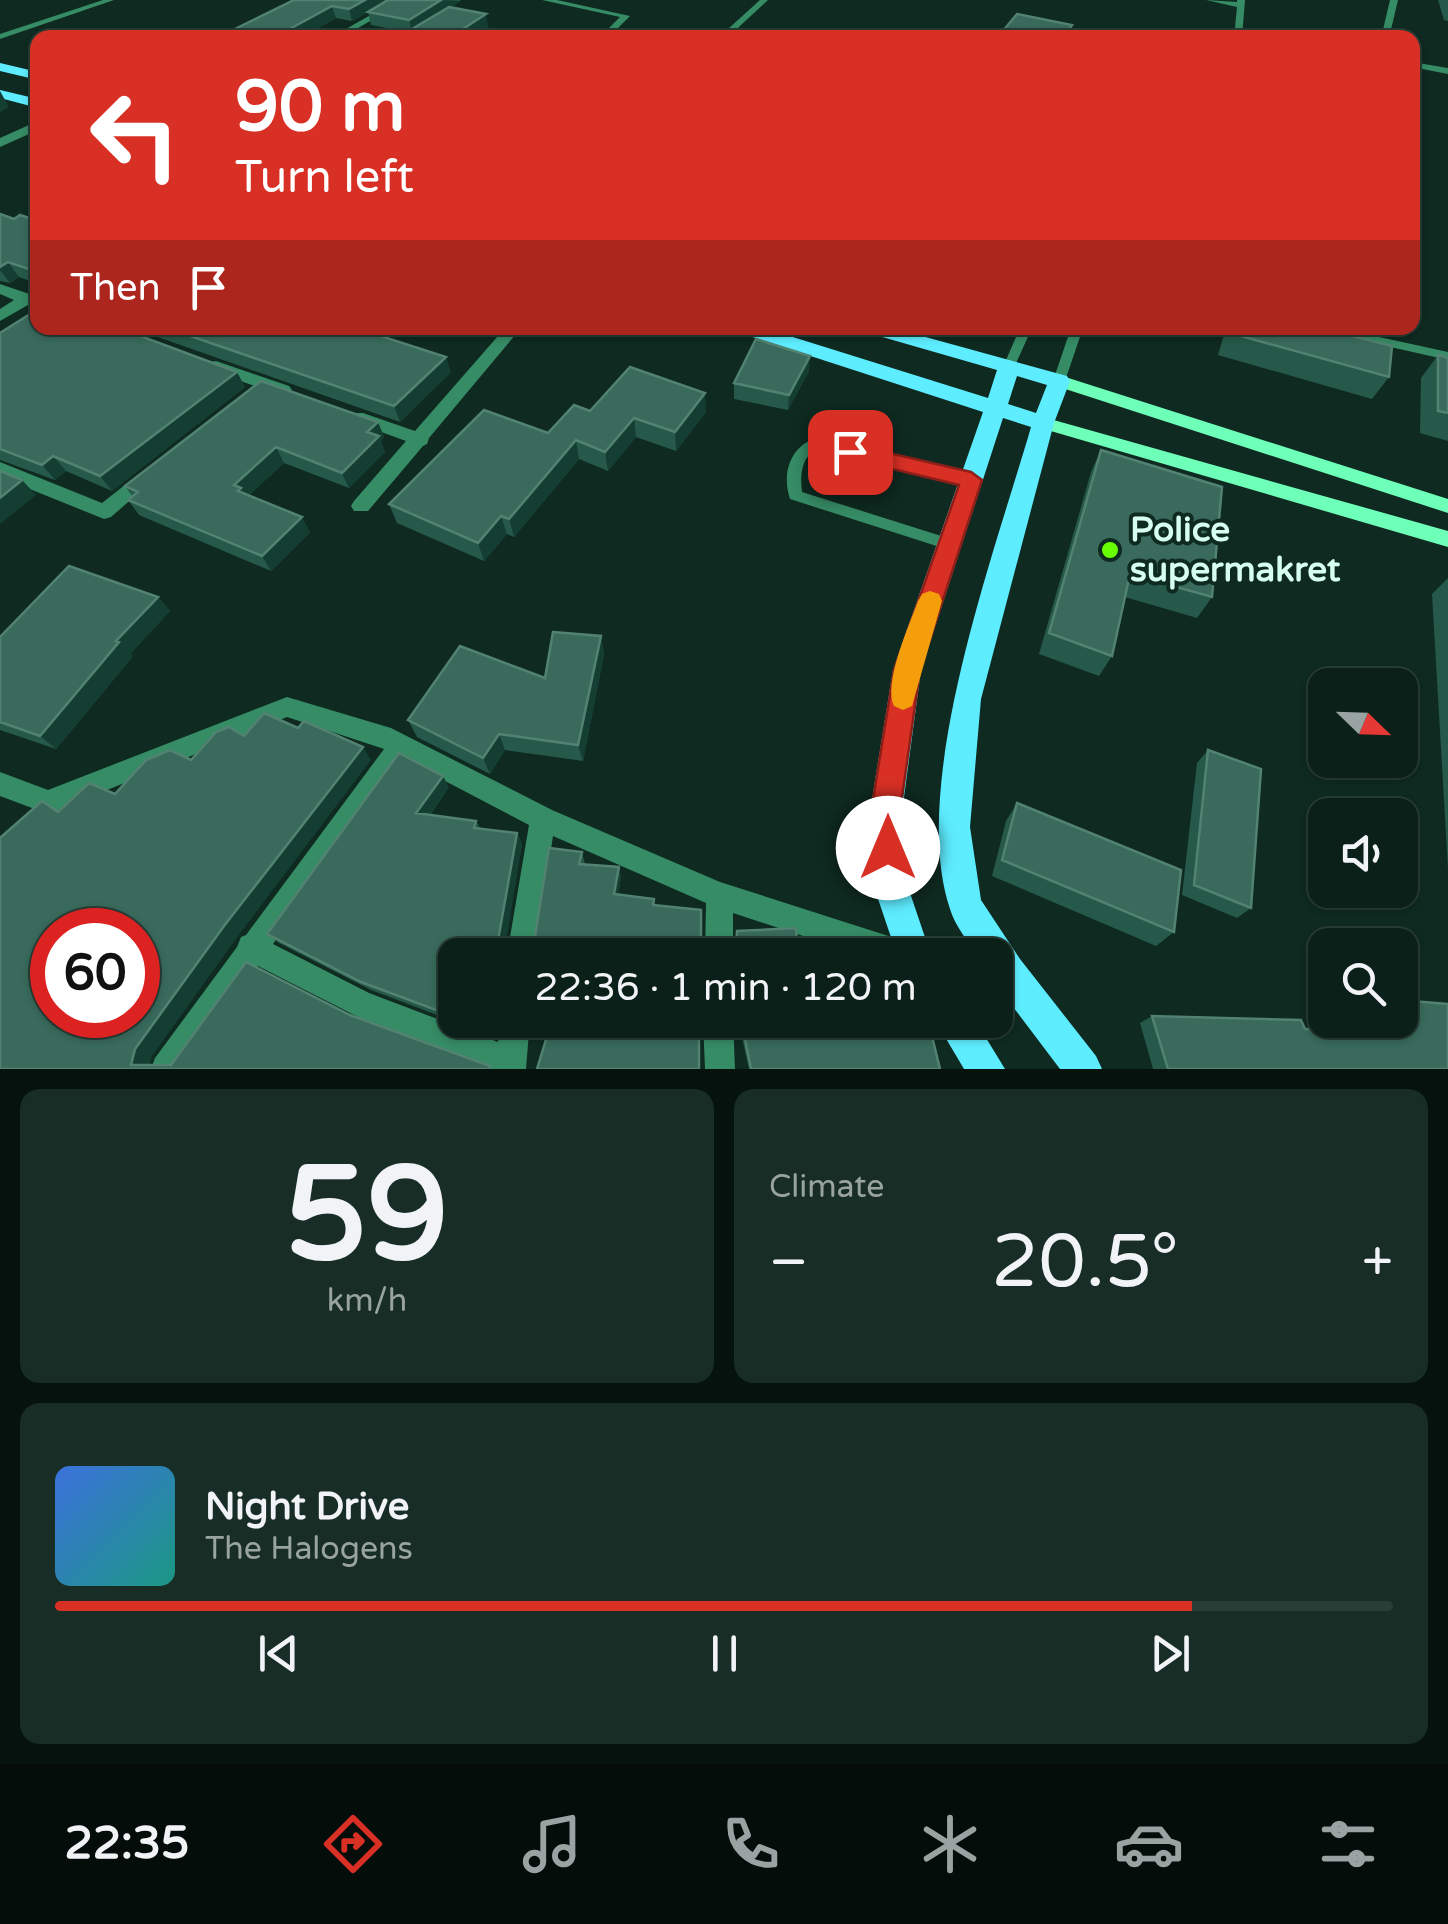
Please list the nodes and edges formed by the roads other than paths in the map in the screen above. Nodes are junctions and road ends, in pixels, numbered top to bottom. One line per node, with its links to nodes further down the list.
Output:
1 (110, 0): 13 (lane)
2 (402, 0): 8 (lane)
3 (546, 0): 9 (lane)
4 (764, 0): 10 (lane)
5 (1210, 0): 7 (lane)
6 (1394, 0): 12 (lane)
7 (1240, 2): 11 (lane)
8 (348, 30)
9 (611, 30)
10 (731, 30)
11 (1238, 30)
12 (1387, 30)
13 (0, 37)
14 (1420, 66): 16 (lane)
15 (0, 67): 17 (main road)
16 (1448, 71)
17 (30, 74)
18 (0, 94): 19 (main road)
19 (30, 102)
20 (30, 130): 21 (street)
21 (0, 143)
22 (0, 289): 23 (street)
23 (30, 299)
24 (30, 301): 25 (street)
25 (0, 316)
26 (507, 335): 40 (street)
27 (766, 335): 38 (main road)
28 (897, 335): 34 (main road)
29 (1023, 335): 34 (lane)
30 (1075, 335): 35 (lane)
31 (1355, 335): 32 (lane)
32 (1448, 356)
33 (192, 357): 36 (street)
34 (1009, 367): 35 (main road); 38 (main road)
35 (1059, 381): 39 (main road); 45 (main road)
36 (301, 396)
37 (335, 409): 40 (street)
38 (996, 409): 39 (main road); 43 (main road)
39 (1042, 423): 46 (main road); 66 (main road)
40 (421, 440): 44 (street)
41 (163, 466): 42 (street)
42 (0, 469)
43 (971, 480): 47 (main road); 47 (lane)
44 (360, 506)
45 (1448, 506)
46 (1448, 539)
47 (950, 544): 57 (main road)
48 (400, 745): 50 (street); 51 (street); 58 (street)
49 (0, 784): 50 (street)
50 (48, 802): 52 (street)
51 (544, 818): 53 (street); 54 (street)
52 (24, 822)
53 (719, 895): 55 (street); 56 (street)
54 (524, 938)
55 (719, 938)
56 (852, 938)
57 (908, 938)
58 (251, 947): 62 (street); 63 (street)
59 (513, 1038): 62 (street)
60 (719, 1038): 64 (street)
61 (965, 1038): 65 (main road)
62 (511, 1066)
63 (166, 1069)
64 (720, 1069)
65 (986, 1069)
66 (1083, 1069)

